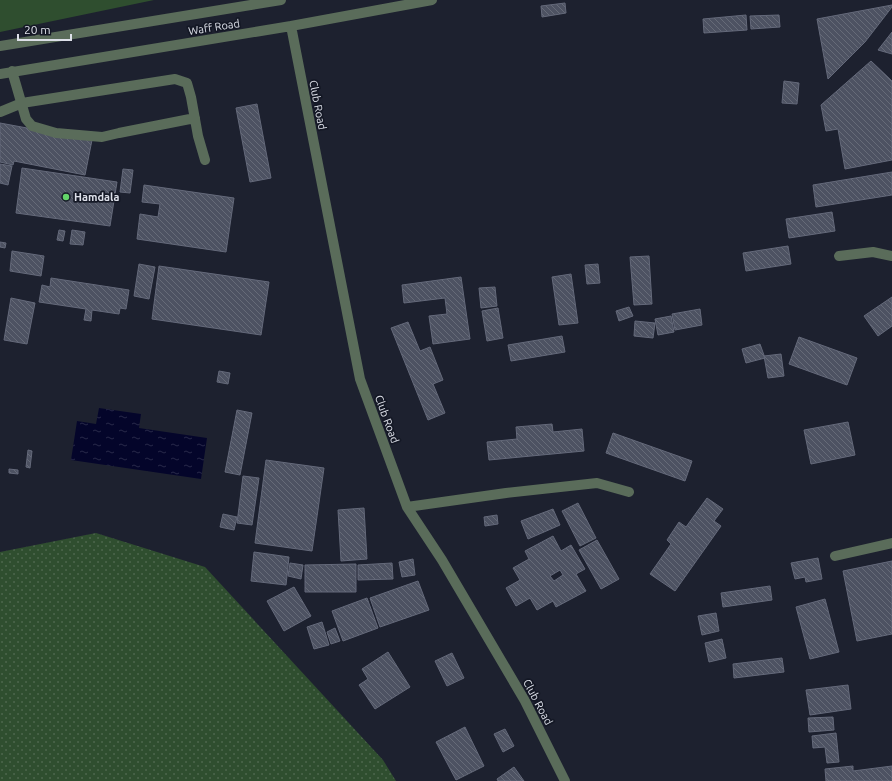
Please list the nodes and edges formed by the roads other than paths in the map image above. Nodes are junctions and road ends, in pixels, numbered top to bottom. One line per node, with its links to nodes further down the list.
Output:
1 (282, 0): 3 (street, Waff Road)
2 (432, 0): 4 (street, Waff Road)
3 (271, 1): 5 (street, Waff Road)
4 (291, 26): 6 (street, Waff Road); 15 (street, Club Road)
5 (0, 46)
6 (12, 72): 7 (street, Waff Road); 8 (street)
7 (0, 74)
8 (22, 103): 9 (street); 10 (street); 10 (street)
9 (0, 112)
10 (195, 118): 11 (street)
11 (205, 160)
12 (839, 256): 13 (street)
13 (892, 256)
14 (629, 492): 15 (street)
15 (407, 507): 18 (street, Club Road)
16 (892, 543): 17 (street)
17 (835, 556)
18 (564, 781)

